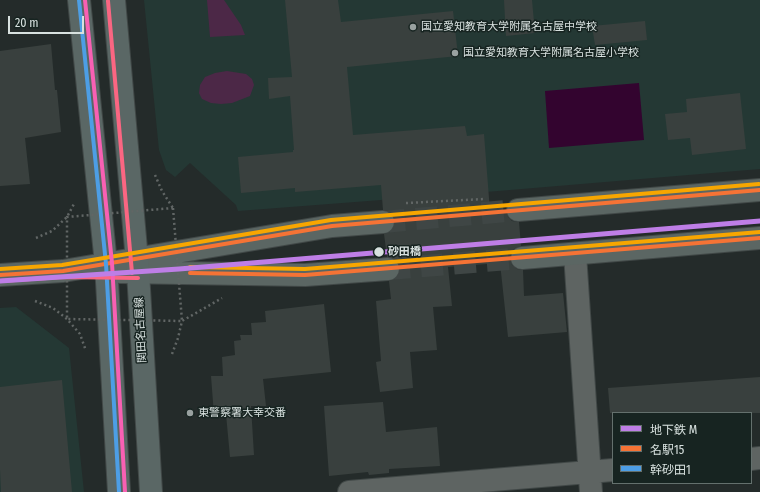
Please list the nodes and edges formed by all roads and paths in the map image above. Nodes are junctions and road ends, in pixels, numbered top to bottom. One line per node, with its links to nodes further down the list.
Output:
1 (79, 0): 16 (main road)
2 (114, 0): 15 (main road, 関田名古屋線)
3 (154, 172): 7 (path)
4 (760, 190): 8 (street)
5 (484, 199): 6 (path)
6 (406, 203)
7 (173, 208): 9 (path, bridge); 22 (path, bridge)
8 (518, 210)
9 (67, 217): 11 (path); 21 (path, bridge)
10 (383, 222): 15 (street)
11 (36, 238)
12 (760, 238): 13 (street)
13 (575, 254): 14 (street); 26 (street)
14 (522, 258)
15 (138, 265): 16 (street); 17 (street); 28 (main road, 関田名古屋線)
16 (106, 268): 18 (street); 27 (main road)
17 (388, 269)
18 (0, 275)
19 (222, 298): 22 (path)
20 (35, 301): 21 (path)
21 (67, 319): 22 (path, bridge); 24 (path)
22 (182, 321): 23 (path)
23 (172, 354)
24 (87, 355)
25 (612, 471): 26 (street)
26 (590, 482): 29 (street)
27 (119, 492)
28 (151, 492)
29 (349, 492)

